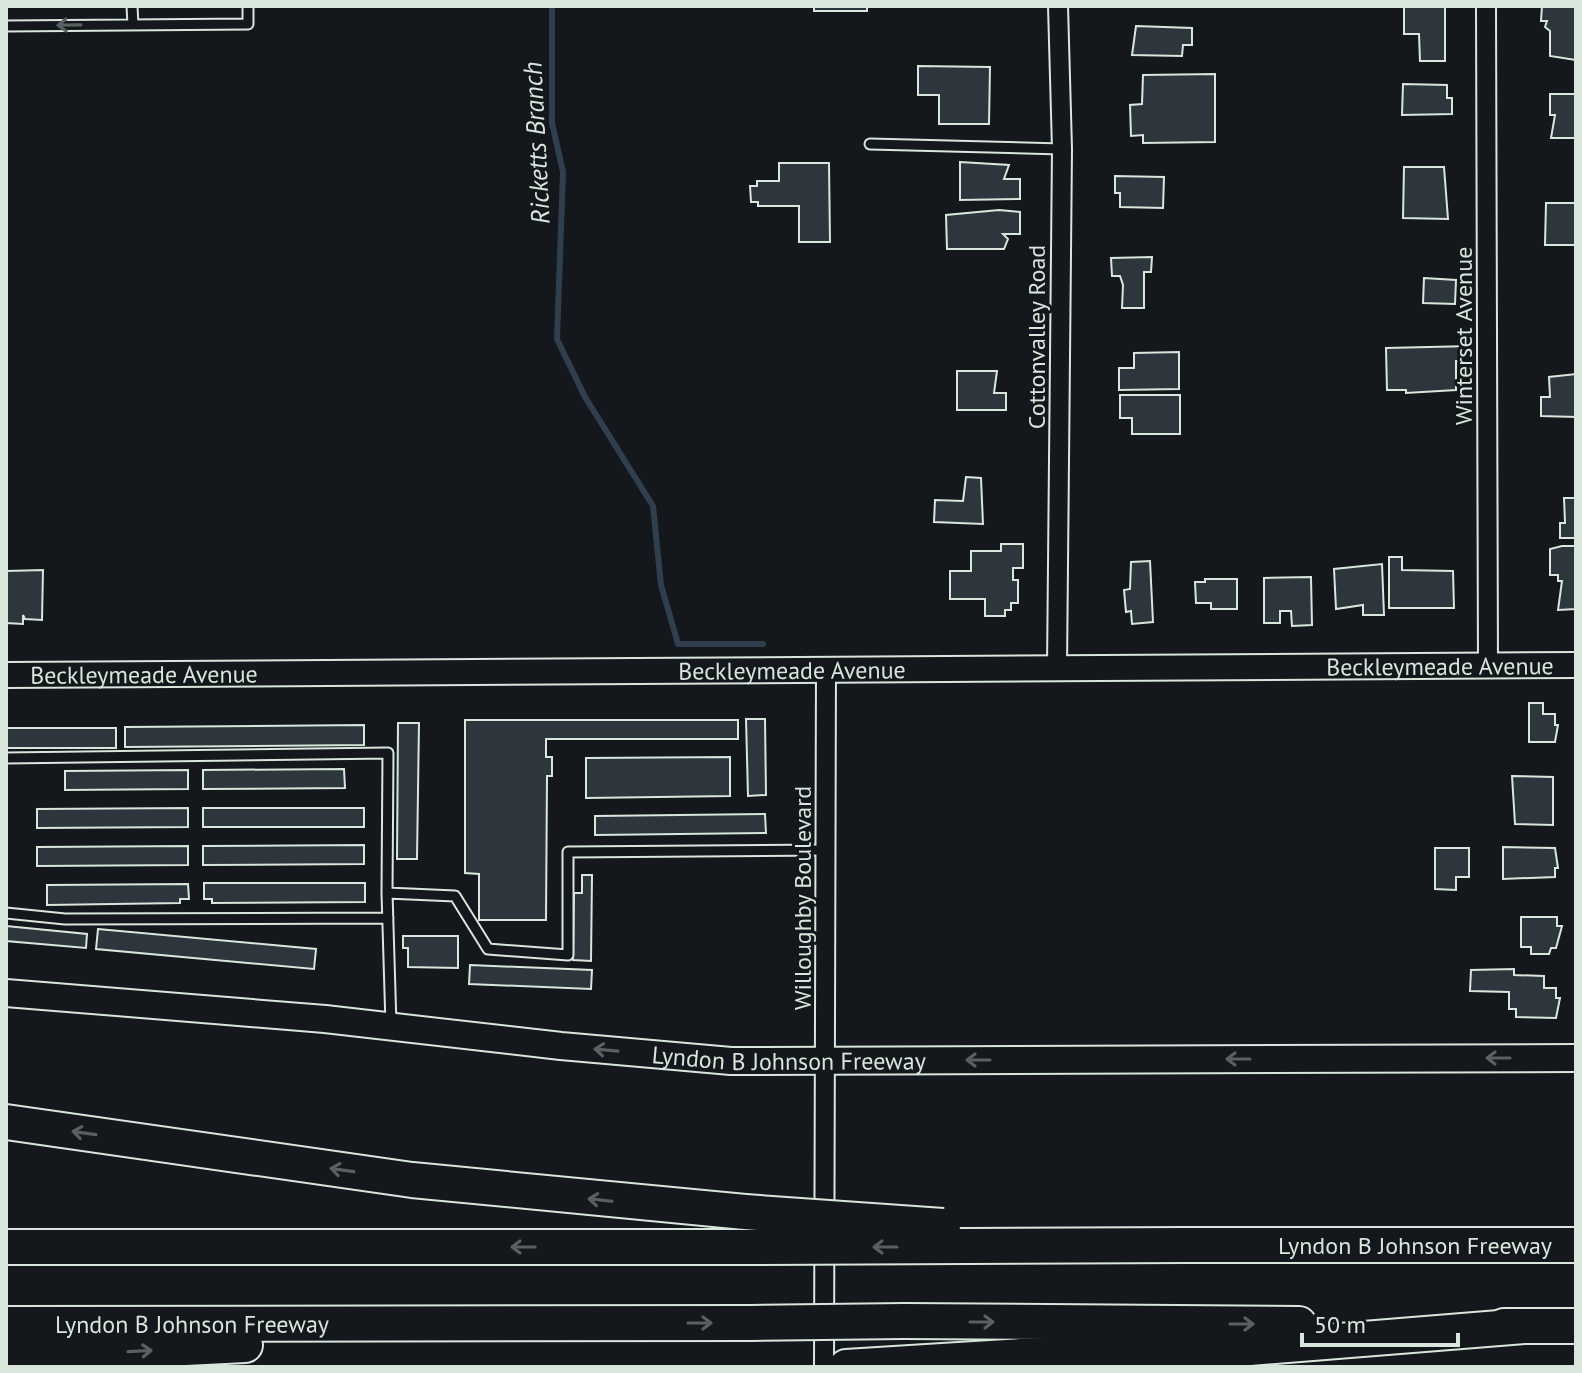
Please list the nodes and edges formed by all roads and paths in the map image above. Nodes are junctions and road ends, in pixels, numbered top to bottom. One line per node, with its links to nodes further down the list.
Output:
1 (132, 6): 5 (lane)
2 (248, 6): 5 (lane)
3 (1058, 6): 8 (street, Cottonvalley Road)
4 (1486, 6): 10 (street, Winterset Avenue)
5 (133, 25): 6 (lane, one-way to 6)
6 (6, 26)
7 (870, 144): 8 (lane)
8 (1062, 149): 11 (street, Cottonvalley Road)
9 (1576, 665): 10 (street, Beckleymeade Avenue)
10 (1488, 666): 11 (street, Beckleymeade Avenue)
11 (1057, 668): 12 (street, Beckleymeade Avenue)
12 (826, 669): 13 (street, Beckleymeade Avenue); 15 (street, Willoughby Boulevard)
13 (6, 675)
14 (6, 758): 16 (lane)
15 (826, 850): 16 (lane); 22 (street, Willoughby Boulevard)
16 (387, 893): 18 (lane)
17 (6, 913): 18 (lane)
18 (388, 918): 20 (lane)
19 (6, 993): 20 (main road, Lyndon B Johnson Freeway)
20 (391, 1027): 22 (main road, Lyndon B Johnson Freeway, one-way to 20)
21 (1576, 1058): 22 (main road, Lyndon B Johnson Freeway, one-way to 22)
22 (826, 1060): 34 (street, Willoughby Boulevard)
23 (6, 1122): 25 (highway, one-way to 23, bridge)
24 (6, 1224): 27 (highway)
25 (1187, 1245): 26 (highway, Lyndon B Johnson Freeway); 27 (highway, Lyndon B Johnson Freeway, one-way to 27, bridge)
26 (1576, 1245)
27 (239, 1246): 28 (highway, Lyndon B Johnson Freeway)
28 (6, 1247)
29 (6, 1324): 30 (highway, Lyndon B Johnson Freeway)
30 (638, 1324): 31 (highway, Lyndon B Johnson Freeway, one-way to 31, bridge); 33 (highway, one-way to 30)
31 (1524, 1326): 32 (highway, Lyndon B Johnson Freeway); 35 (highway)
32 (1576, 1326)
33 (6, 1357)
34 (824, 1367)
35 (846, 1367)

